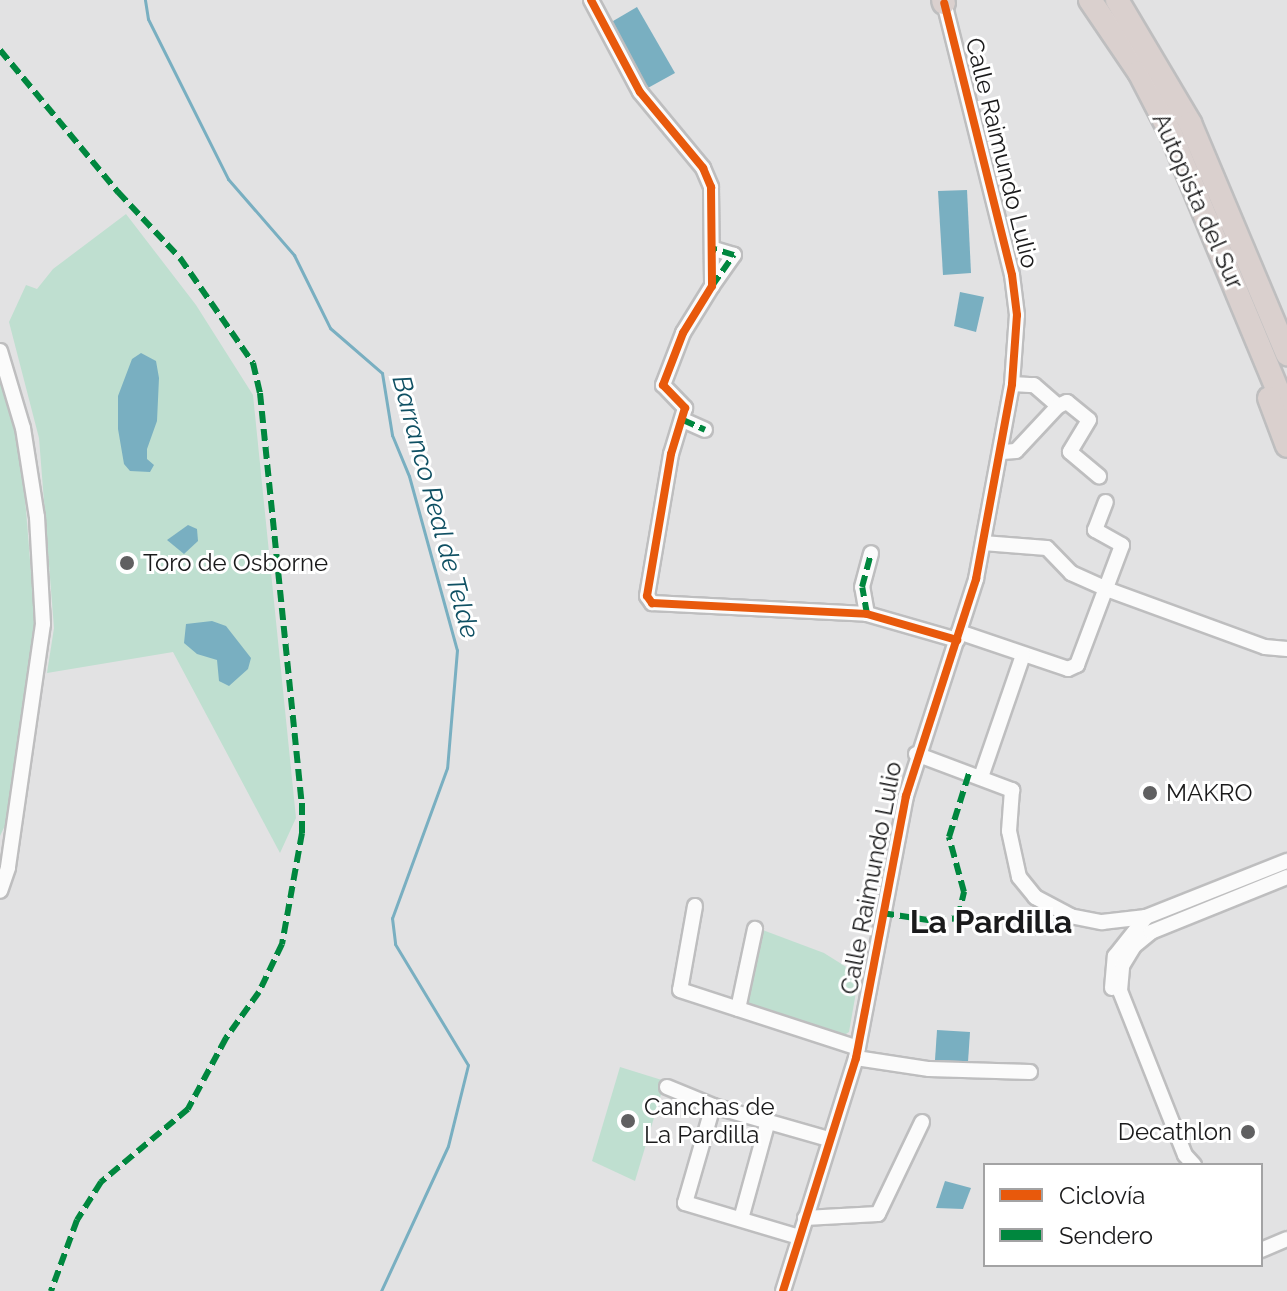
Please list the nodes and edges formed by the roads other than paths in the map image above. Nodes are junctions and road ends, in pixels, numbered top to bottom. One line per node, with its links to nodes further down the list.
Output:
1 (591, 0): 12 (street)
2 (1090, 0): 5 (highway, Autopista del Sur)
3 (1117, 0): 5 (highway, Autopista del Sur)
4 (943, 1): 9 (street, Calle Raimundo Lulio)
5 (1213, 198): 6 (highway); 8 (highway, Autopista del Sur); 11 (highway, Autopista del Sur); 14 (highway)
6 (1287, 327)
7 (0, 351): 29 (street)
8 (1287, 354)
9 (1012, 384): 10 (street); 15 (street, Calle Raimundo Lulio)
10 (1058, 406): 15 (street); 16 (street)
11 (1287, 413)
12 (683, 420): 13 (street); 21 (street)
13 (705, 430)
14 (1287, 446)
15 (1002, 452): 18 (street, Calle Raimundo Lulio)
16 (1099, 476)
17 (1106, 502): 20 (street)
18 (983, 543): 20 (street); 22 (street, Calle Raimundo Lulio)
19 (871, 553): 21 (street)
20 (1109, 590): 23 (street); 24 (street)
21 (867, 614): 22 (street)
22 (958, 636): 24 (street); 25 (street, Calle Raimundo Lulio)
23 (1287, 649)
24 (1023, 655): 26 (street)
25 (916, 754): 26 (street); 34 (street, Calle Raimundo Lulio)
26 (981, 777): 31 (street)
27 (1287, 861): 31 (street)
28 (1287, 877): 42 (street)
29 (0, 891)
30 (695, 906): 33 (street)
31 (1146, 917): 41 (street)
32 (755, 929): 33 (street)
33 (738, 1009): 34 (street)
34 (857, 1053): 35 (street); 40 (street, Calle Raimundo Lulio)
35 (1030, 1072)
36 (667, 1087): 37 (street)
37 (713, 1106): 38 (street); 44 (street)
38 (768, 1121): 40 (street); 44 (street)
39 (922, 1122): 43 (street)
40 (829, 1139): 43 (street, Calle Raimundo Lulio)
41 (1180, 1163)
42 (1192, 1163)
43 (805, 1218): 45 (street, Calle Raimundo Lulio)
44 (741, 1219): 45 (street)
45 (799, 1237): 50 (street, Calle Raimundo Lulio)
46 (1287, 1239): 47 (street)
47 (1263, 1249)
48 (1287, 1249): 49 (street)
49 (1263, 1258)
50 (783, 1291)

